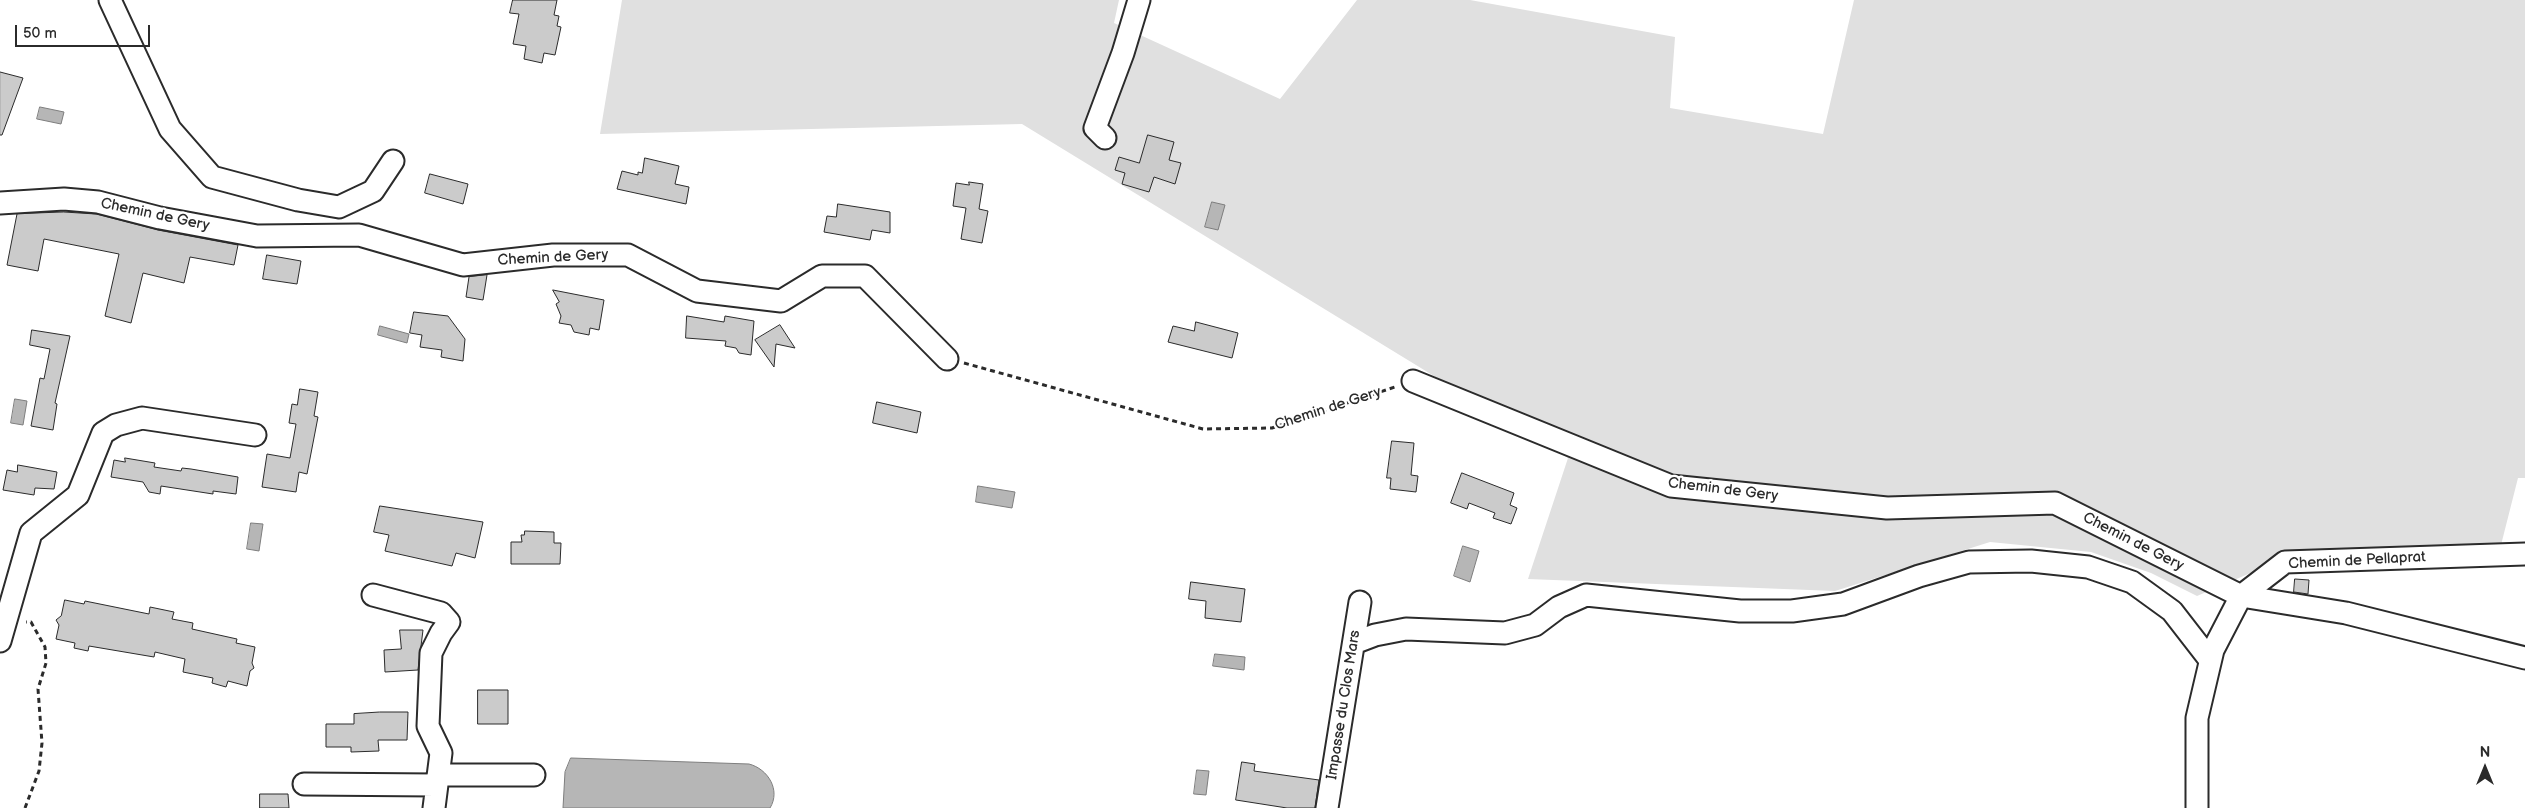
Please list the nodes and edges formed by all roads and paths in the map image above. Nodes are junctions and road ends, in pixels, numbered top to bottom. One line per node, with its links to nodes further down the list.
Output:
1 (110, 0): 4 (street)
2 (1139, 0): 3 (street)
3 (1104, 138)
4 (393, 161)
5 (0, 203): 6 (street, Chemin de Gery)
6 (947, 359): 7 (path, Chemin de Gery)
7 (1413, 381): 11 (street, Chemin de Gery)
8 (255, 436): 13 (street)
9 (2525, 554): 11 (street, Chemin de Pellaprat)
10 (374, 595): 18 (street)
11 (2241, 596): 15 (street, Chemin de Gery); 16 (street, Chemin de Pellaprat)
12 (1360, 602): 14 (street, Impasse du Clos Mars)
13 (3, 632): 20 (path)
14 (1354, 643): 16 (street); 22 (street, Impasse du Clos Mars)
15 (2525, 658)
16 (2210, 660): 23 (street, Chemin de Pellaprat)
17 (534, 775): 18 (street)
18 (437, 780): 19 (street); 21 (street)
19 (304, 784)
20 (25, 808)
21 (434, 808)
22 (1327, 808)
23 (2197, 808)

